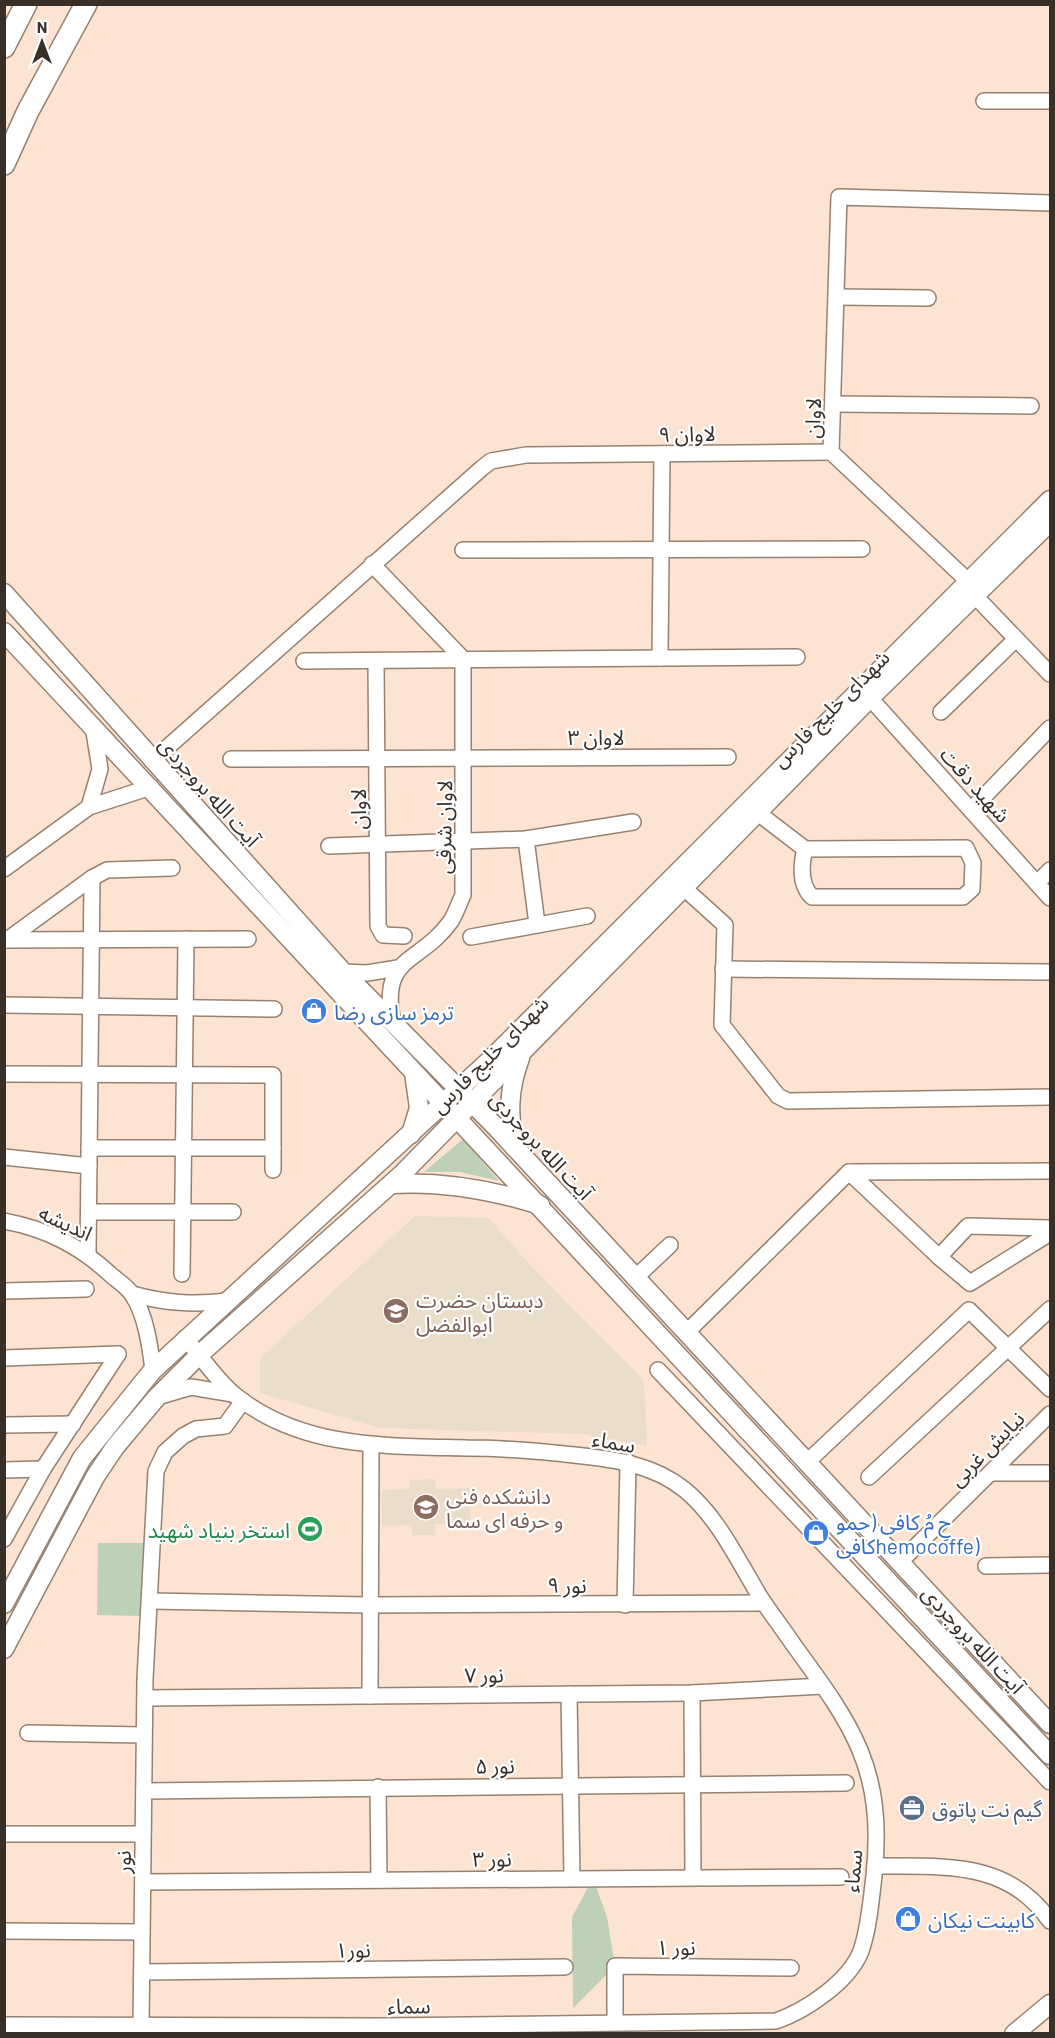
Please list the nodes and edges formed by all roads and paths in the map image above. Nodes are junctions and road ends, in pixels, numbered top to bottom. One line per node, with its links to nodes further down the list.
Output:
1 (26, 4): 3 (highway)
2 (86, 4): 6 (highway)
3 (4, 47)
4 (984, 101): 5 (street)
5 (1050, 101)
6 (4, 164)
7 (1050, 202): 8 (street, لاوان)
8 (836, 297): 9 (street); 10 (street, لاوان)
9 (928, 298)
10 (833, 404): 11 (street); 12 (street, لاوان)
11 (1031, 406)
12 (831, 452): 13 (street, لاوان ۹); 20 (street, لاوان)
13 (662, 454): 16 (street); 19 (street, لاوان ۹)
14 (1050, 500): 20 (main road, شهدای خلیج فارس)
15 (1050, 522): 20 (main road, شهدای خلیج فارس)
16 (661, 548): 17 (street); 18 (street); 25 (street)
17 (862, 549)
18 (463, 550)
19 (372, 564): 26 (street); 38 (street, لاوان ۹)
20 (973, 590): 23 (street, لاوان); 30 (main road, شهدای خلیج فارس); 39 (main road, شهدای خلیج فارس)
21 (4, 593): 38 (main road, آیت الله بروجردی)
22 (4, 632): 32 (main road, آیت الله بروجردی)
23 (1016, 639): 29 (street, لاوان); 31 (street)
24 (797, 657): 25 (street)
25 (660, 658): 26 (street)
26 (463, 659): 28 (street); 34 (street, لاوان شرقی)
27 (304, 661): 28 (street)
28 (376, 661): 36 (street, لاوان)
29 (1050, 674)
30 (870, 698): 39 (main road, شهدای خلیج فارس); 42 (street, شهید دقت)
31 (941, 712)
32 (92, 725): 40 (main road, آیت الله بروجردی); 41 (street)
33 (1050, 728): 42 (street)
34 (465, 757): 35 (street, لاوان ۳); 36 (street, لاوان ۳); 46 (street, لاوان شرقی)
35 (728, 757)
36 (377, 758): 37 (street, لاوان ۳); 47 (street, لاوان)
37 (231, 759)
38 (152, 761): 67 (main road, آیت الله بروجردی)
39 (781, 780): 43 (main road, شهدای خلیج فارس); 76 (main road, شهدای خلیج فارس)
40 (151, 787): 41 (street); 77 (main road, آیت الله بروجردی)
41 (89, 807): 51 (street)
42 (971, 810): 54 (street, شهید دقت)
43 (758, 813): 49 (street); 55 (main road, شهدای خلیج فارس)
44 (633, 822): 45 (street)
45 (526, 839): 46 (street); 58 (street)
46 (463, 844): 47 (street); 65 (street, لاوان شرقی)
47 (378, 845): 48 (street); 59 (street, لاوان)
48 (329, 846)
49 (805, 849): 49 (street)
50 (172, 868): 53 (street)
51 (4, 869)
52 (1050, 870): 54 (street)
53 (92, 878): 61 (street); 64 (street)
54 (1037, 883): 56 (street, شهید دقت)
55 (684, 888): 66 (street); 74 (main road, شهدای خلیج فارس)
56 (1050, 898)
57 (587, 916): 58 (street)
58 (537, 924): 60 (street)
59 (404, 936)
60 (471, 936)
61 (91, 938): 62 (street); 64 (street); 70 (street)
62 (186, 939): 63 (street); 71 (street)
63 (248, 939)
64 (6, 940)
65 (398, 968): 67 (street); 73 (street)
66 (723, 969): 68 (street); 82 (street)
67 (343, 972): 73 (main road, آیت الله بروجردی)
68 (1050, 972)
69 (4, 1005): 70 (street)
70 (90, 1006): 71 (street); 79 (street)
71 (184, 1008): 72 (street); 80 (street)
72 (274, 1009)
73 (393, 1023): 75 (main road, آیت الله بروجردی)
74 (522, 1053): 83 (main road, شهدای خلیج فارس); 92 (main road)
75 (425, 1055): 76 (main road); 81 (main road, آیت الله بروجردی)
76 (488, 1062): 81 (main road, شهدای خلیج فارس)
77 (413, 1072): 84 (main road, آیت الله بروجردی); 87 (main road)
78 (4, 1074): 79 (street)
79 (90, 1074): 80 (street); 89 (street)
80 (185, 1074): 90 (street); 91 (street)
81 (459, 1089): 83 (main road, آیت الله بروجردی); 84 (main road, شهدای خلیج فارس)
82 (1050, 1097)
83 (473, 1103): 85 (main road, شهدای خلیج فارس); 86 (main road, آیت الله بروجردی)
84 (444, 1104): 85 (main road, آیت الله بروجردی); 87 (main road, شهدای خلیج فارس)
85 (458, 1119): 88 (main road, آیت الله بروجردی); 98 (main road, شهدای خلیج فارس)
86 (498, 1131): 88 (main road); 92 (main road, آیت الله بروجردی)
87 (411, 1135): 114 (main road, شهدای خلیج فارس)
88 (483, 1145): 99 (main road, آیت الله بروجردی)
89 (89, 1148): 91 (street); 94 (street)
90 (273, 1148): 91 (street); 95 (street)
91 (183, 1149): 101 (street)
92 (516, 1150): 110 (main road, آیت الله بروجردی)
93 (4, 1157): 94 (street)
94 (89, 1166): 100 (street)
95 (273, 1170)
96 (1050, 1171): 97 (street)
97 (849, 1172): 108 (street); 116 (street)
98 (392, 1184): 99 (main road); 119 (main road, شهدای خلیج فارس)
99 (541, 1205): 124 (main road, آیت الله بروجردی)
100 (89, 1212): 101 (street); 107 (street)
101 (182, 1212): 102 (street); 109 (street)
102 (233, 1212)
103 (4, 1221): 107 (street, اندیشه)
104 (1050, 1228): 108 (street)
105 (1050, 1233): 108 (street)
106 (670, 1245): 110 (street)
107 (88, 1254): 113 (street, اندیشه)
108 (939, 1257)
109 (182, 1274)
110 (635, 1278): 116 (main road, آیت الله بروجردی)
111 (86, 1289): 112 (street)
112 (4, 1292)
113 (132, 1294): 114 (street, اندیشه); 121 (street, اندیشه)
114 (227, 1301): 117 (main road, شهدای خلیج فارس)
115 (1050, 1309): 118 (street)
116 (686, 1333): 133 (main road, آیت الله بروجردی)
117 (185, 1338): 119 (street, سماء); 121 (main road, شهدای خلیج فارس)
118 (1008, 1347): 123 (street); 133 (street); 138 (street)
119 (200, 1354): 125 (main road, شهدای خلیج فارس); 126 (street, سماء)
120 (4, 1358): 129 (street)
121 (153, 1370): 148 (main road, شهدای خلیج فارس)
122 (658, 1370): 127 (street)
123 (1050, 1389)
124 (717, 1395): 127 (street); 143 (main road, آیت الله بروجردی)
125 (157, 1397): 126 (street); 151 (main road, شهدای خلیج فارس)
126 (239, 1397): 131 (street, سماء); 146 (street, نور)
127 (699, 1413): 144 (street)
128 (1050, 1414): 136 (street, نیایش غربی)
129 (73, 1424): 130 (street); 134 (street)
130 (4, 1425)
131 (371, 1445): 132 (street, سماء); 149 (street)
132 (628, 1462): 147 (street, سماء); 150 (street)
133 (806, 1463): 140 (main road, آیت الله بروجردی)
134 (43, 1469): 135 (street); 139 (street)
135 (4, 1470)
136 (991, 1473): 137 (street); 140 (street, نیایش غربی)
137 (1050, 1473)
138 (869, 1477)
139 (4, 1539)
140 (899, 1563): 158 (main road, آیت الله بروجردی)
141 (1050, 1565): 142 (street)
142 (986, 1566)
143 (884, 1575): 144 (street); 145 (main road, آیت الله بروجردی)
144 (878, 1600): 145 (street); 161 (street)
145 (907, 1600): 157 (main road, آیت الله بروجردی)
146 (151, 1601): 149 (street, نور ۹); 156 (street, نور)
147 (764, 1603): 150 (street, نور ۹); 152 (street, سماء)
148 (4, 1604)
149 (369, 1605): 150 (street, نور ۹); 155 (street)
150 (625, 1605)
151 (4, 1649)
152 (824, 1686): 153 (street, نور ۷); 171 (street, سماء)
153 (692, 1693): 154 (street, نور ۷); 165 (street)
154 (569, 1694): 155 (street, نور ۷); 166 (street)
155 (370, 1696): 156 (street, نور ۷)
156 (145, 1698): 160 (street, نور)
157 (1016, 1717): 161 (street); 162 (main road, آیت الله بروجردی)
158 (1050, 1724)
159 (28, 1733): 160 (street)
160 (144, 1735): 168 (street, نور)
161 (1013, 1743): 163 (street)
162 (1050, 1755)
163 (1050, 1782)
164 (846, 1783): 165 (street, نور ۵)
165 (692, 1784): 166 (street, نور ۵); 173 (street)
166 (572, 1785): 167 (street, نور ۵); 174 (street)
167 (378, 1787): 168 (street, نور ۵); 175 (street)
168 (144, 1791): 170 (street, نور)
169 (4, 1834): 170 (street)
170 (143, 1834): 176 (street, نور)
171 (875, 1866): 177 (street); 184 (street, سماء)
172 (841, 1876): 173 (street, نور ۳)
173 (693, 1877): 174 (street, نور ۳)
174 (572, 1878): 175 (street, نور ۳)
175 (379, 1880): 176 (street, نور ۳)
176 (143, 1882): 179 (street, نور)
177 (1050, 1921)
178 (4, 1931): 179 (street)
179 (142, 1932): 182 (street, نور)
180 (566, 1967): 182 (street, نور۱)
181 (791, 1968): 184 (street, نور ۱)
182 (142, 1972): 186 (street, نور)
183 (1050, 2004): 190 (main road)
184 (615, 2021): 187 (street, سماء)
185 (4, 2025): 186 (street, سماء)
186 (141, 2025): 188 (street, سماء)
187 (586, 2028): 189 (street, سماء)
188 (272, 2030): 189 (street, سماء)
189 (372, 2030)
190 (1014, 2034)

